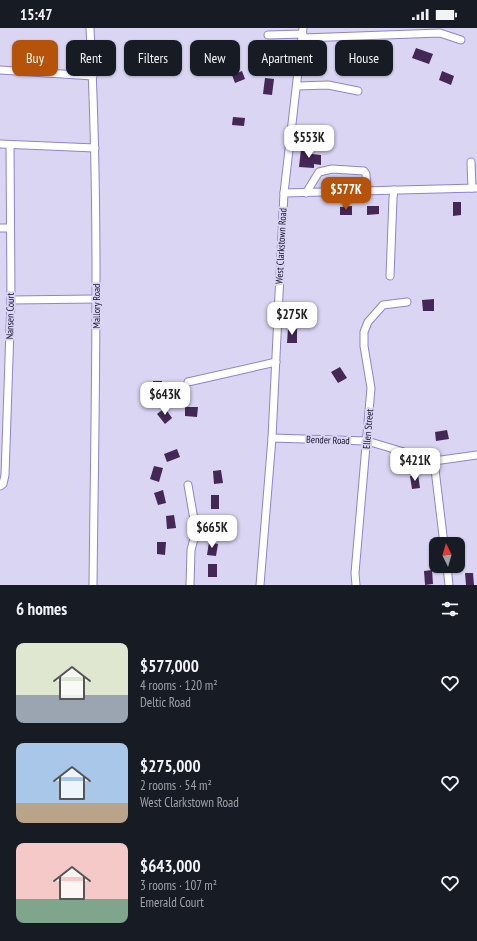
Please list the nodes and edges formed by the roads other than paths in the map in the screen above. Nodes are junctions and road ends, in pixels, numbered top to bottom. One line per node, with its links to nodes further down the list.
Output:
1 (90, 28): 4 (street, Mallory Road)
2 (303, 33): 3 (street); 5 (street); 9 (street, West Clarkstown Road)
3 (268, 35)
4 (91, 40)
5 (462, 40)
6 (0, 70): 7 (street)
7 (66, 74)
8 (93, 76): 13 (street, Mallory Road)
9 (297, 86): 10 (street); 19 (street, West Clarkstown Road)
10 (358, 91)
11 (0, 144): 12 (street)
12 (10, 145): 13 (street); 21 (street, Nansen Court)
13 (95, 148): 23 (street, Mallory Road)
14 (470, 162): 15 (street)
15 (475, 188): 16 (street)
16 (394, 190): 17 (street); 22 (street)
17 (367, 191): 18 (street); 18 (street)
18 (306, 192): 19 (street)
19 (284, 193): 26 (street, West Clarkstown Road)
20 (0, 228): 21 (street)
21 (10, 228): 24 (street, Nansen Court)
22 (390, 276)
23 (96, 299): 24 (street); 36 (street, Mallory Road)
24 (11, 300): 33 (street, Nansen Court)
25 (407, 302): 29 (street, Ellen Street)
26 (276, 362): 27 (street); 28 (street, West Clarkstown Road)
27 (188, 382)
28 (272, 438): 29 (street, Bender Road); 38 (street, West Clarkstown Road)
29 (368, 441): 31 (street, Bender Road); 39 (street, Ellen Street)
30 (477, 455): 31 (street, Bender Road)
31 (434, 460): 34 (street)
32 (188, 485): 37 (street)
33 (0, 486)
34 (443, 537)
35 (448, 573): 40 (street)
36 (93, 585)
37 (190, 585)
38 (260, 585)
39 (356, 585)
40 (449, 585)

